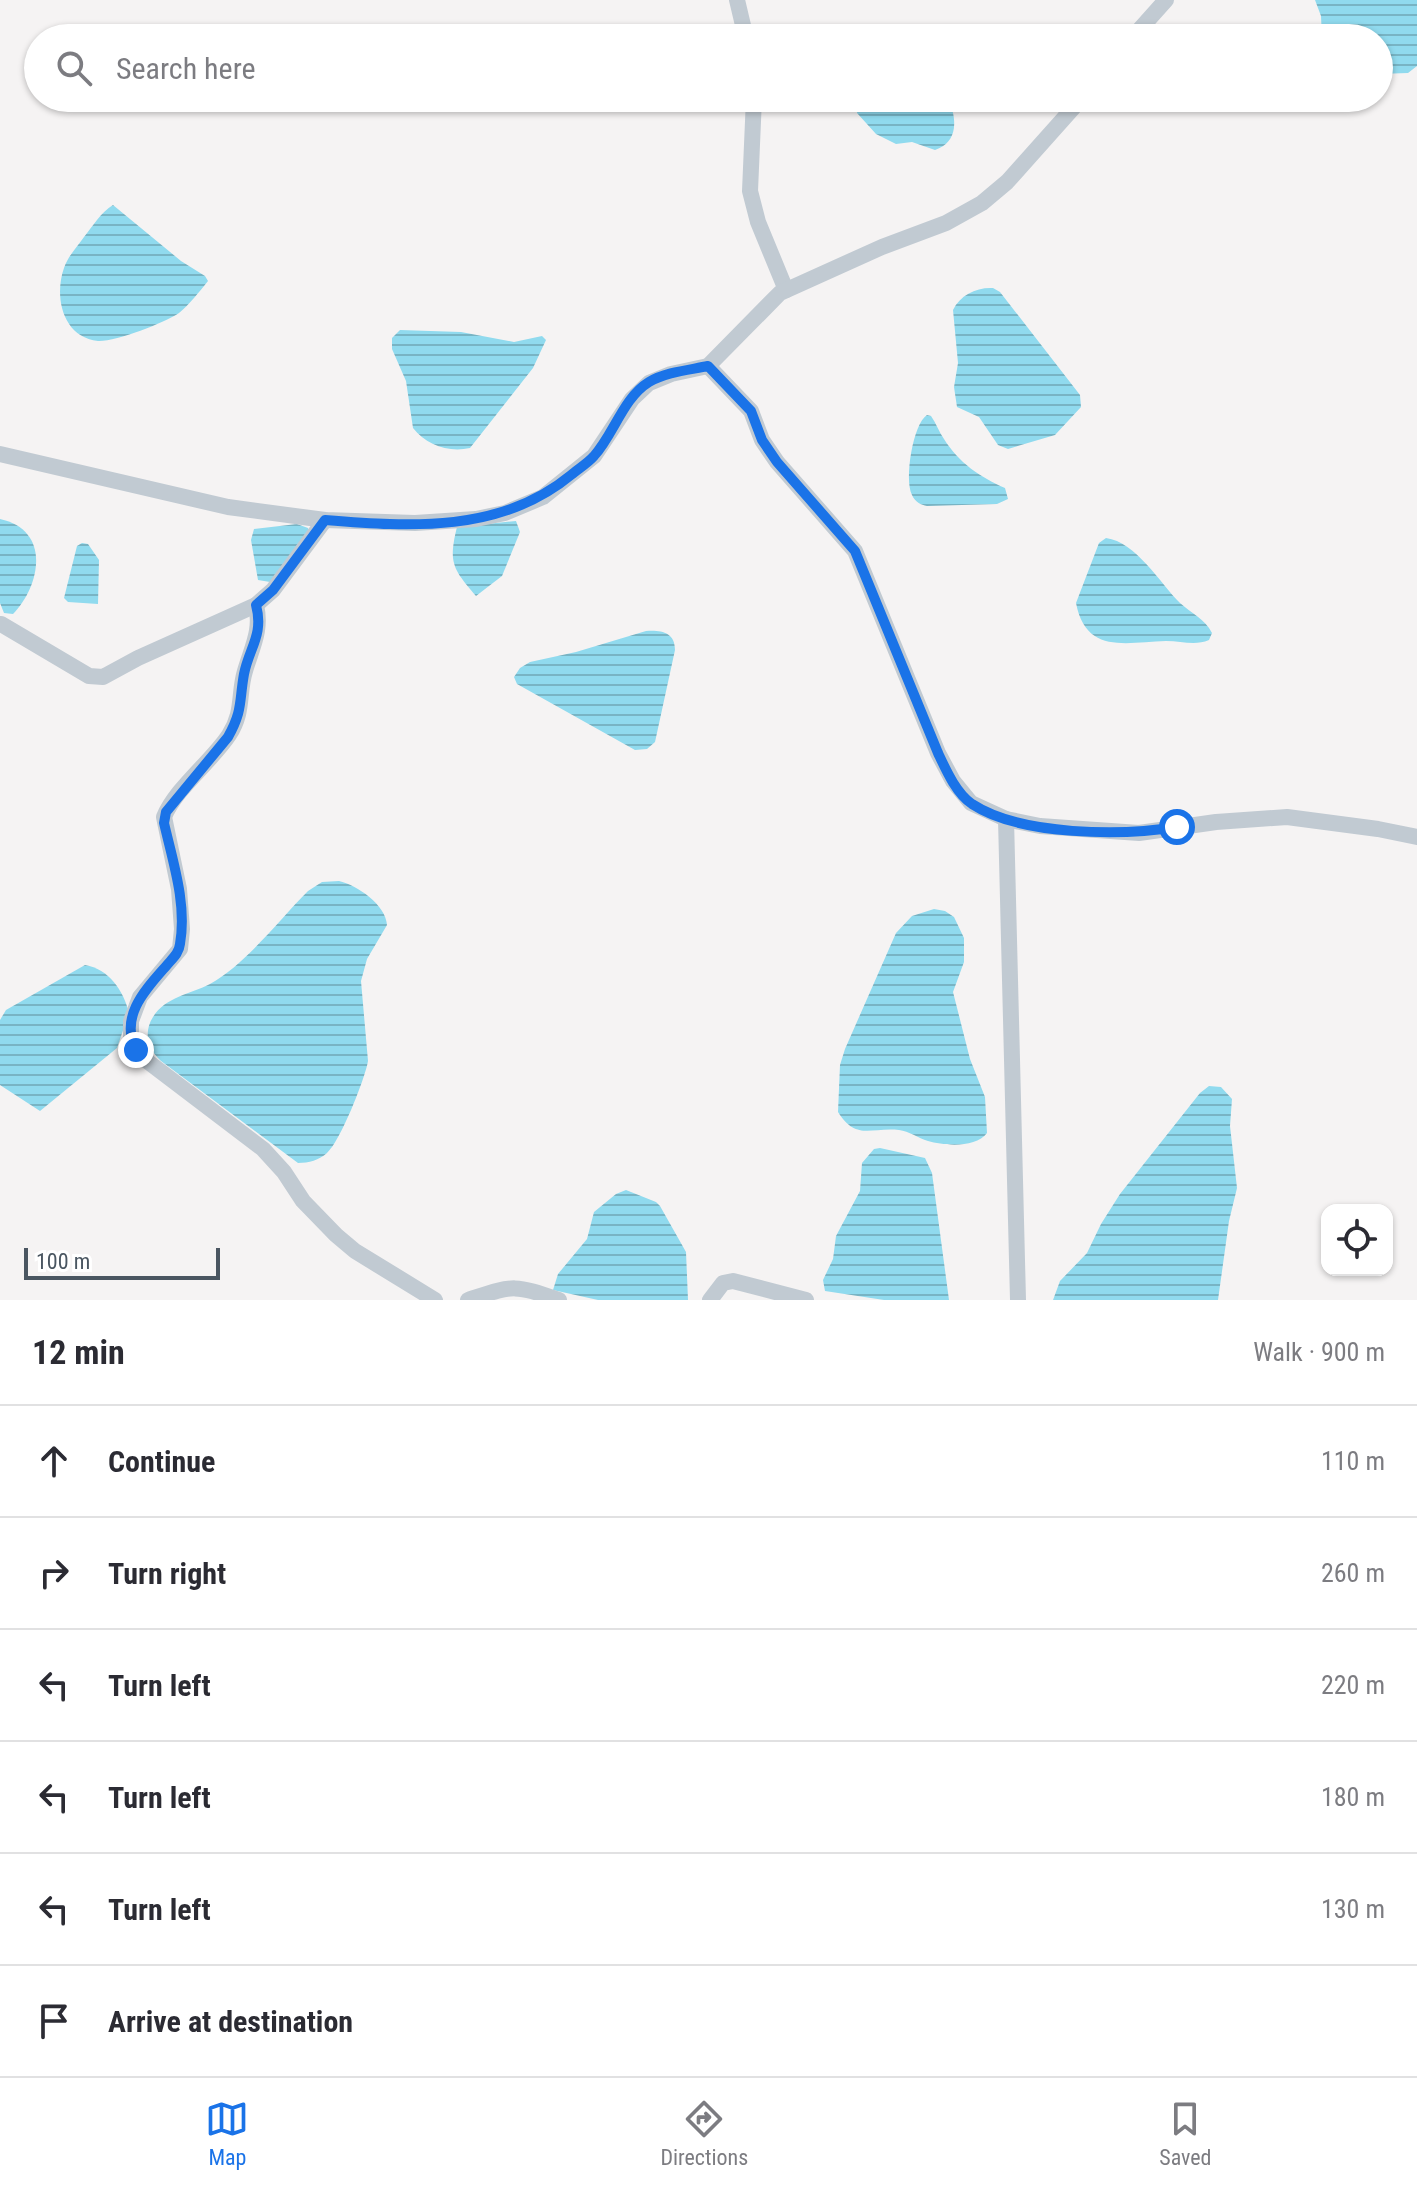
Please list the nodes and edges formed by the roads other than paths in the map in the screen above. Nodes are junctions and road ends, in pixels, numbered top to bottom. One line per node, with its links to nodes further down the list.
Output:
1 (737, 0): 3 (street)
2 (1166, 0): 4 (street)
3 (743, 24)
4 (1145, 24)
5 (753, 112): 7 (street)
6 (1070, 112): 7 (street)
7 (786, 290): 8 (street)
8 (708, 366): 10 (street); 14 (street)
9 (0, 454): 10 (street)
10 (325, 520): 11 (street)
11 (256, 605): 13 (street); 16 (street)
12 (0, 613): 13 (street)
13 (0, 625)
14 (1006, 819): 15 (street); 21 (street)
15 (1417, 837)
16 (435, 1300)
17 (468, 1300): 18 (street)
18 (559, 1300)
19 (710, 1300): 20 (street)
20 (806, 1300)
21 (1018, 1300)

